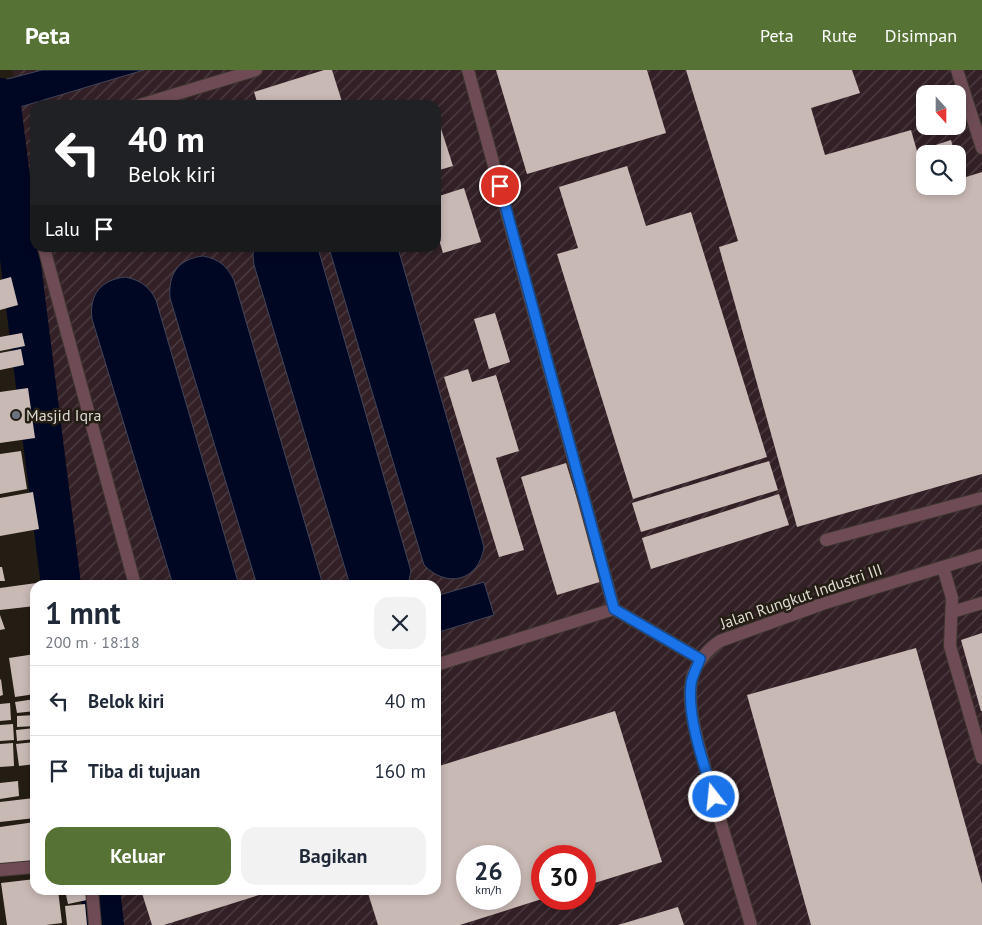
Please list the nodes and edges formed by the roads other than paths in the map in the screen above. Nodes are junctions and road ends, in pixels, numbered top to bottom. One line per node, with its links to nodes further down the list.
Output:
1 (256, 70): 4 (street)
2 (468, 70): 13 (street)
3 (957, 70): 5 (street)
4 (157, 100)
5 (982, 148)
6 (45, 252): 11 (street)
7 (982, 498): 8 (street)
8 (826, 540)
9 (982, 555): 10 (street, Jalan Rungkut Industri III)
10 (943, 567): 14 (street); 15 (street, Jalan Rungkut Industri III)
11 (134, 580)
12 (982, 603): 14 (street)
13 (614, 609): 15 (street); 16 (street)
14 (952, 612): 17 (street)
15 (700, 659): 22 (street, Jalan Rungkut Industri III)
16 (441, 663)
17 (982, 758)
18 (30, 867): 19 (street)
19 (0, 870)
20 (92, 895): 21 (street)
21 (95, 925)
22 (751, 925)

